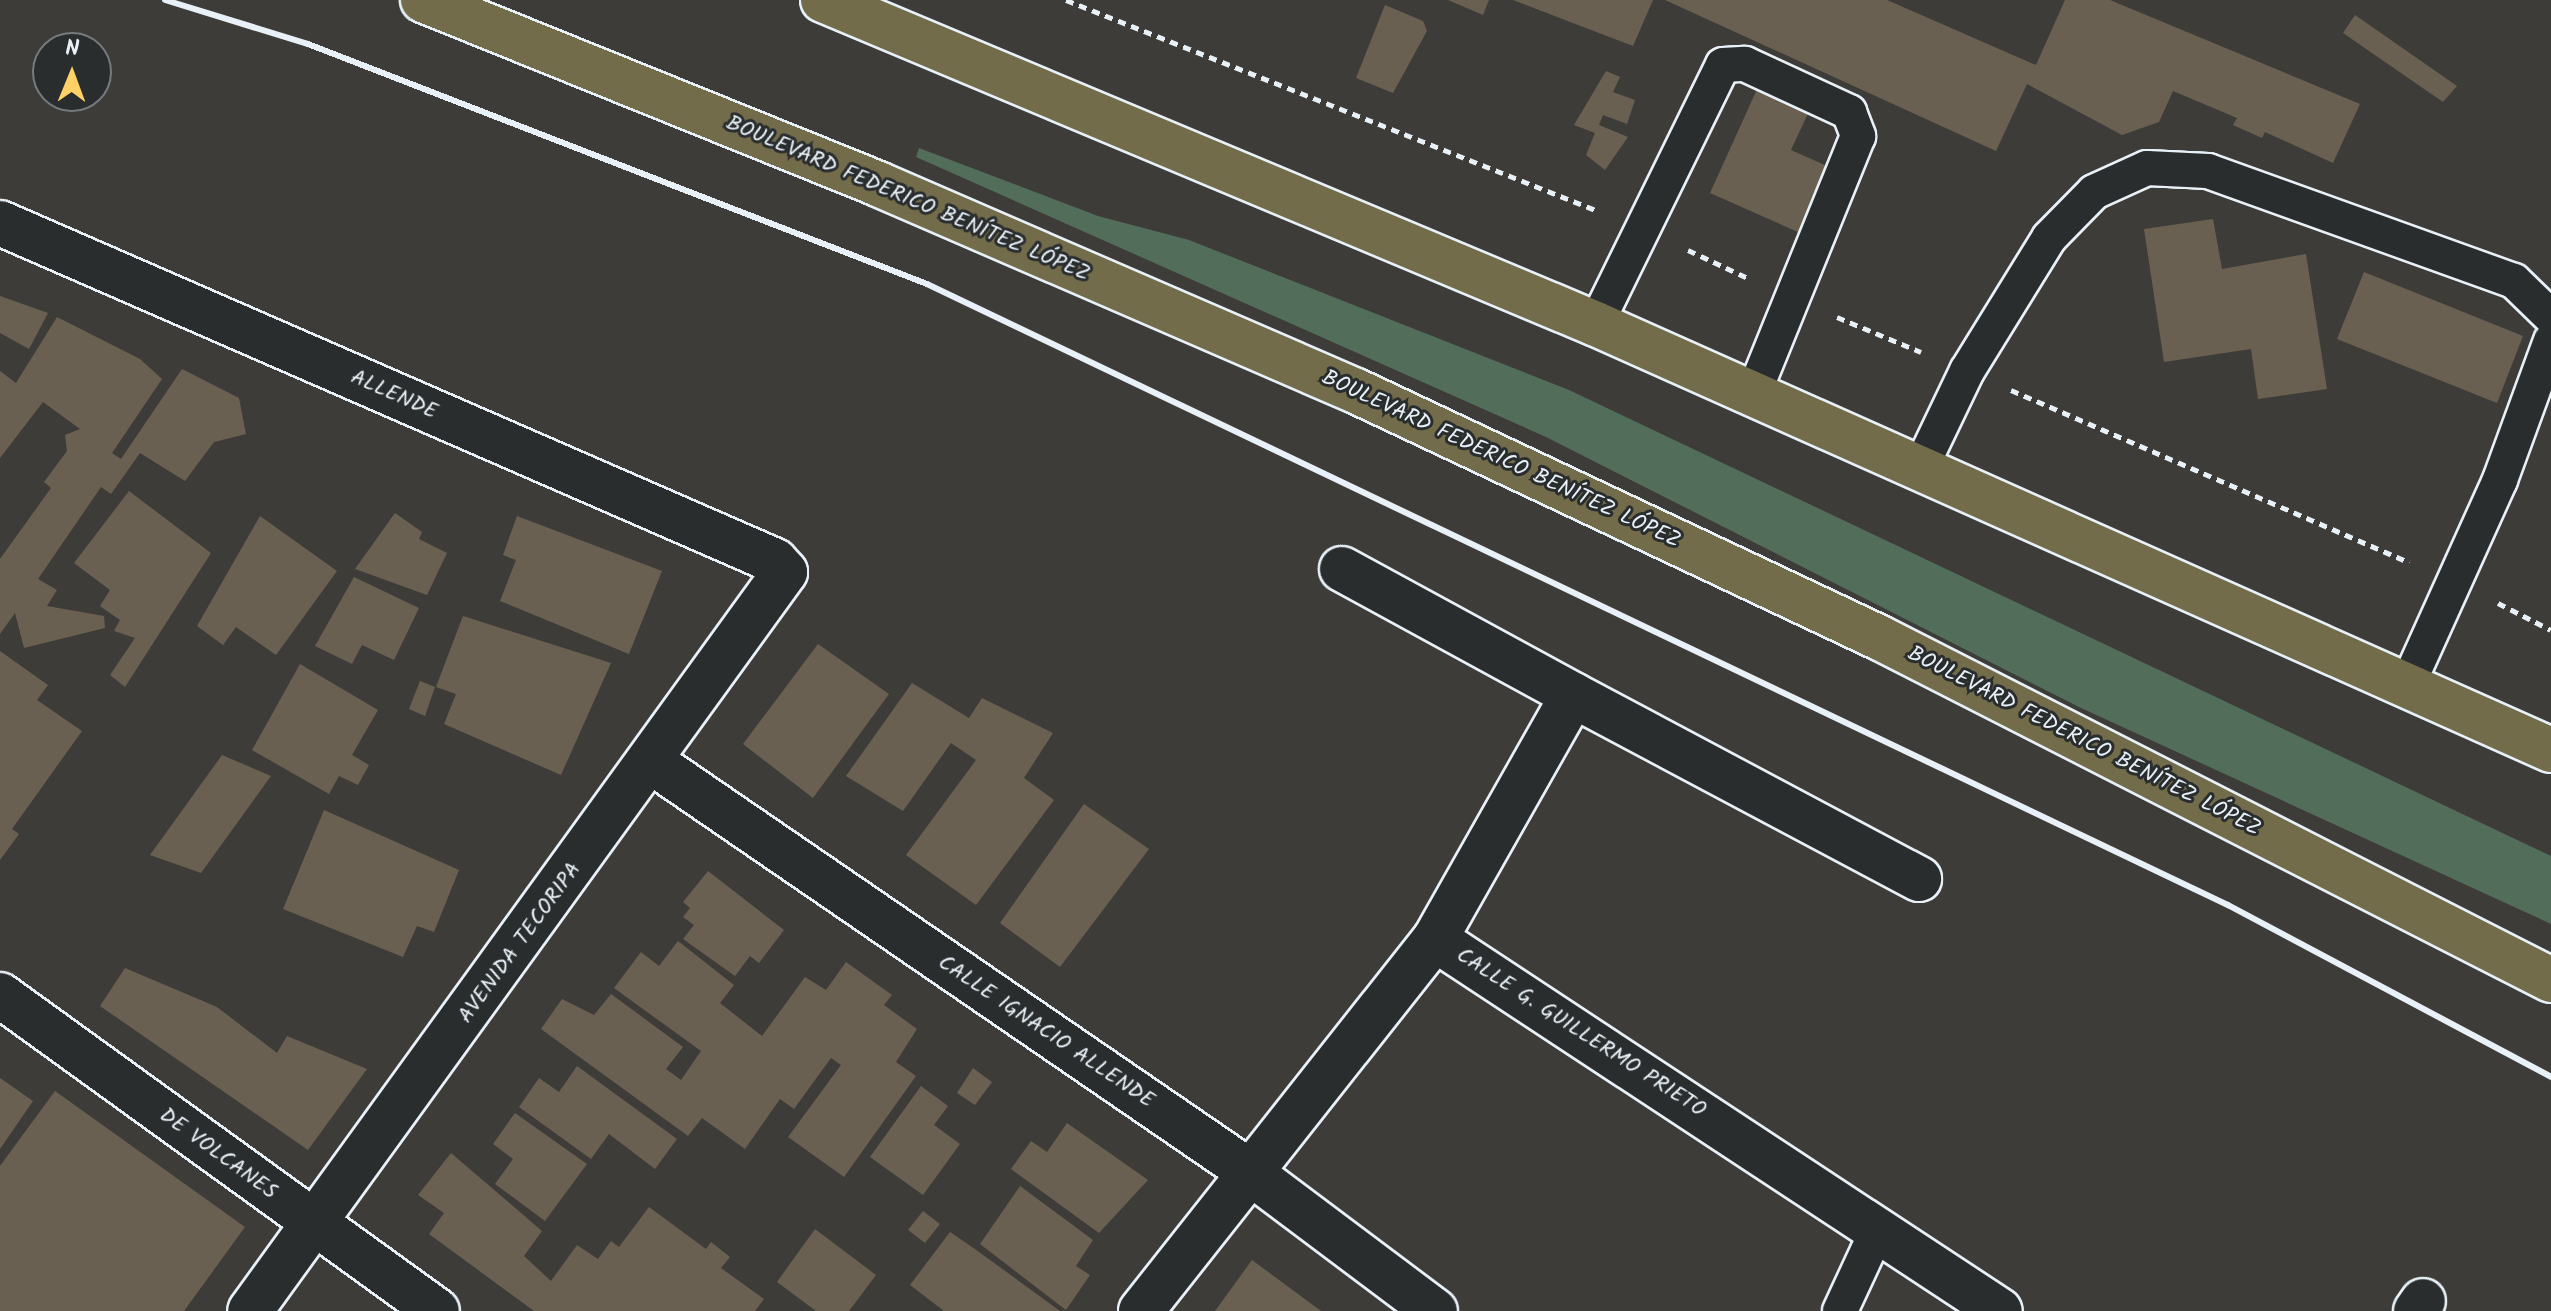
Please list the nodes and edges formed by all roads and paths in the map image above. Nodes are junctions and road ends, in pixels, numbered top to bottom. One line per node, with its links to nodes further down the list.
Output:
1 (423, 0): 17 (main road, BOULEVARD FEDERICO BENÍTEZ LÓPEZ)
2 (823, 0): 5 (main road)
3 (0, 223): 10 (street, ALLENDE)
4 (2551, 317): 8 (lane)
5 (1596, 324): 7 (main road); 7 (lane)
6 (2551, 341): 11 (lane)
7 (1752, 397): 8 (main road)
8 (1920, 469): 11 (main road)
9 (1342, 569): 12 (street)
10 (785, 572): 14 (street, AVENIDA TECORIPA)
11 (2407, 686): 13 (main road)
12 (1573, 695): 15 (street); 16 (street)
13 (2551, 750)
14 (652, 762): 19 (street, CALLE IGNACIO ALLENDE); 20 (street, AVENIDA TECORIPA)
15 (1919, 879)
16 (1435, 939): 19 (street, CALLE G. GUILLERMO PRIETO); 21 (street, CALLE G. GUILLERMO PRIETO)
17 (2551, 980)
18 (0, 995): 20 (street, DE VOLCANES)
19 (1247, 1170): 24 (street, CALLE G. GUILLERMO PRIETO); 25 (street, CALLE IGNACIO ALLENDE)
20 (314, 1225): 22 (street, AVENIDA TECORIPA); 23 (street, DE VOLCANES)
21 (1879, 1227): 26 (lane); 27 (street, CALLE G. GUILLERMO PRIETO)
22 (250, 1311)
23 (437, 1311)
24 (1141, 1311)
25 (1435, 1311)
26 (1840, 1311)
27 (2000, 1311)

